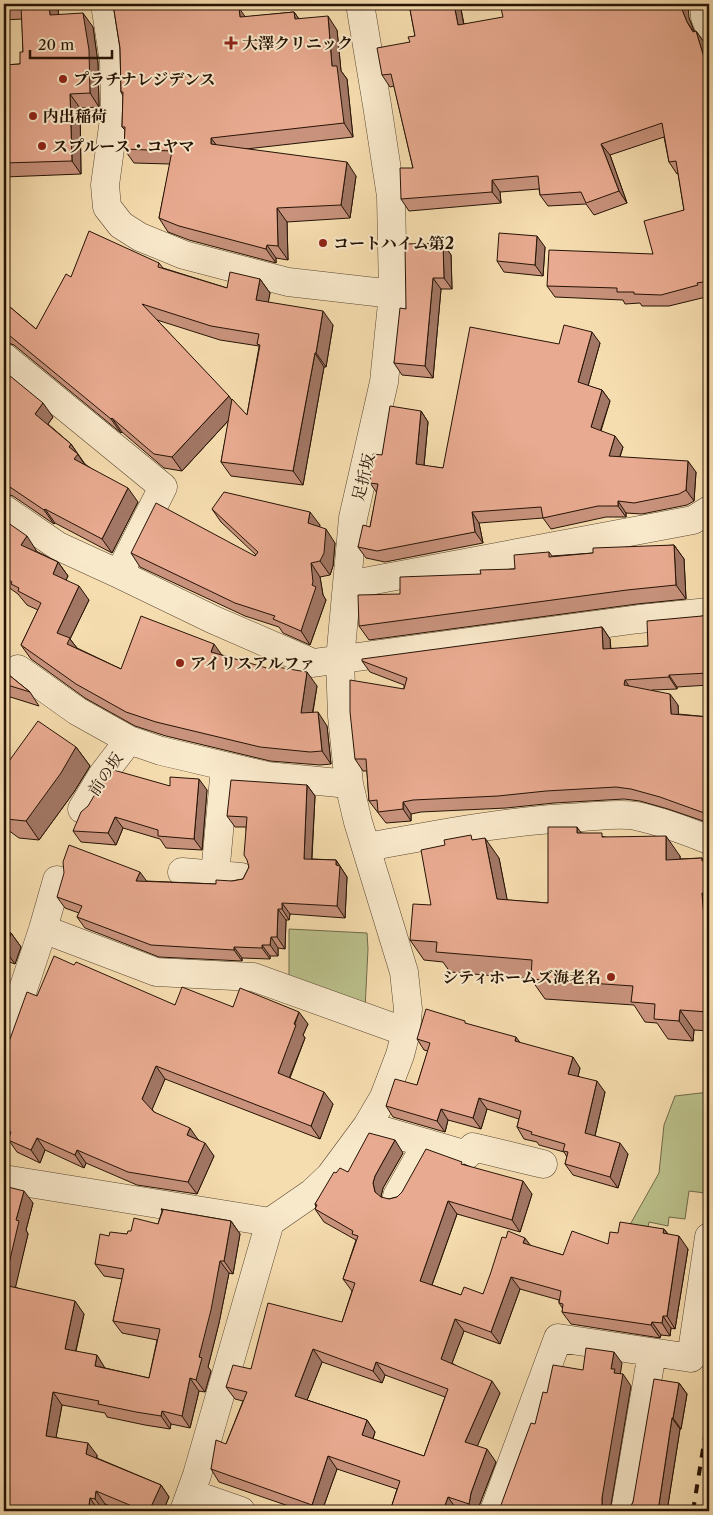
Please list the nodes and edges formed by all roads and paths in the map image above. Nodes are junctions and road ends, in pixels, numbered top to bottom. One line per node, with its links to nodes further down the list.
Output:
1 (105, 4): 5 (street)
2 (360, 4): 5 (street, 足折坂)
3 (704, 4): 4 (street)
4 (709, 27)
5 (393, 294): 10 (street, 足折坂)
6 (4, 357): 9 (street)
7 (4, 509): 9 (street)
8 (709, 510): 10 (street)
9 (119, 574): 12 (street)
10 (348, 585): 12 (street, 足折坂)
11 (709, 612): 12 (street)
12 (340, 660): 16 (street, 足折坂)
13 (18, 669): 14 (street)
14 (129, 740): 15 (street); 17 (street, 前の坂)
15 (225, 767): 16 (street); 20 (street)
16 (349, 784): 19 (street, 足折坂)
17 (82, 809)
18 (709, 840): 19 (street)
19 (367, 847): 23 (street, 足折坂)
20 (182, 872)
21 (58, 880): 22 (street)
22 (44, 929): 23 (street); 24 (street)
23 (406, 1032): 25 (street, 足折坂)
24 (4, 1047)
25 (367, 1126): 26 (street); 30 (street, 足折坂)
26 (427, 1143): 27 (street); 29 (street)
27 (543, 1164)
28 (4, 1179): 30 (street)
29 (397, 1196)
30 (270, 1222): 33 (street)
31 (709, 1237): 32 (street)
32 (652, 1353): 35 (street); 36 (street)
33 (188, 1503): 34 (street)
34 (241, 1511)
35 (494, 1511)
36 (625, 1511)

